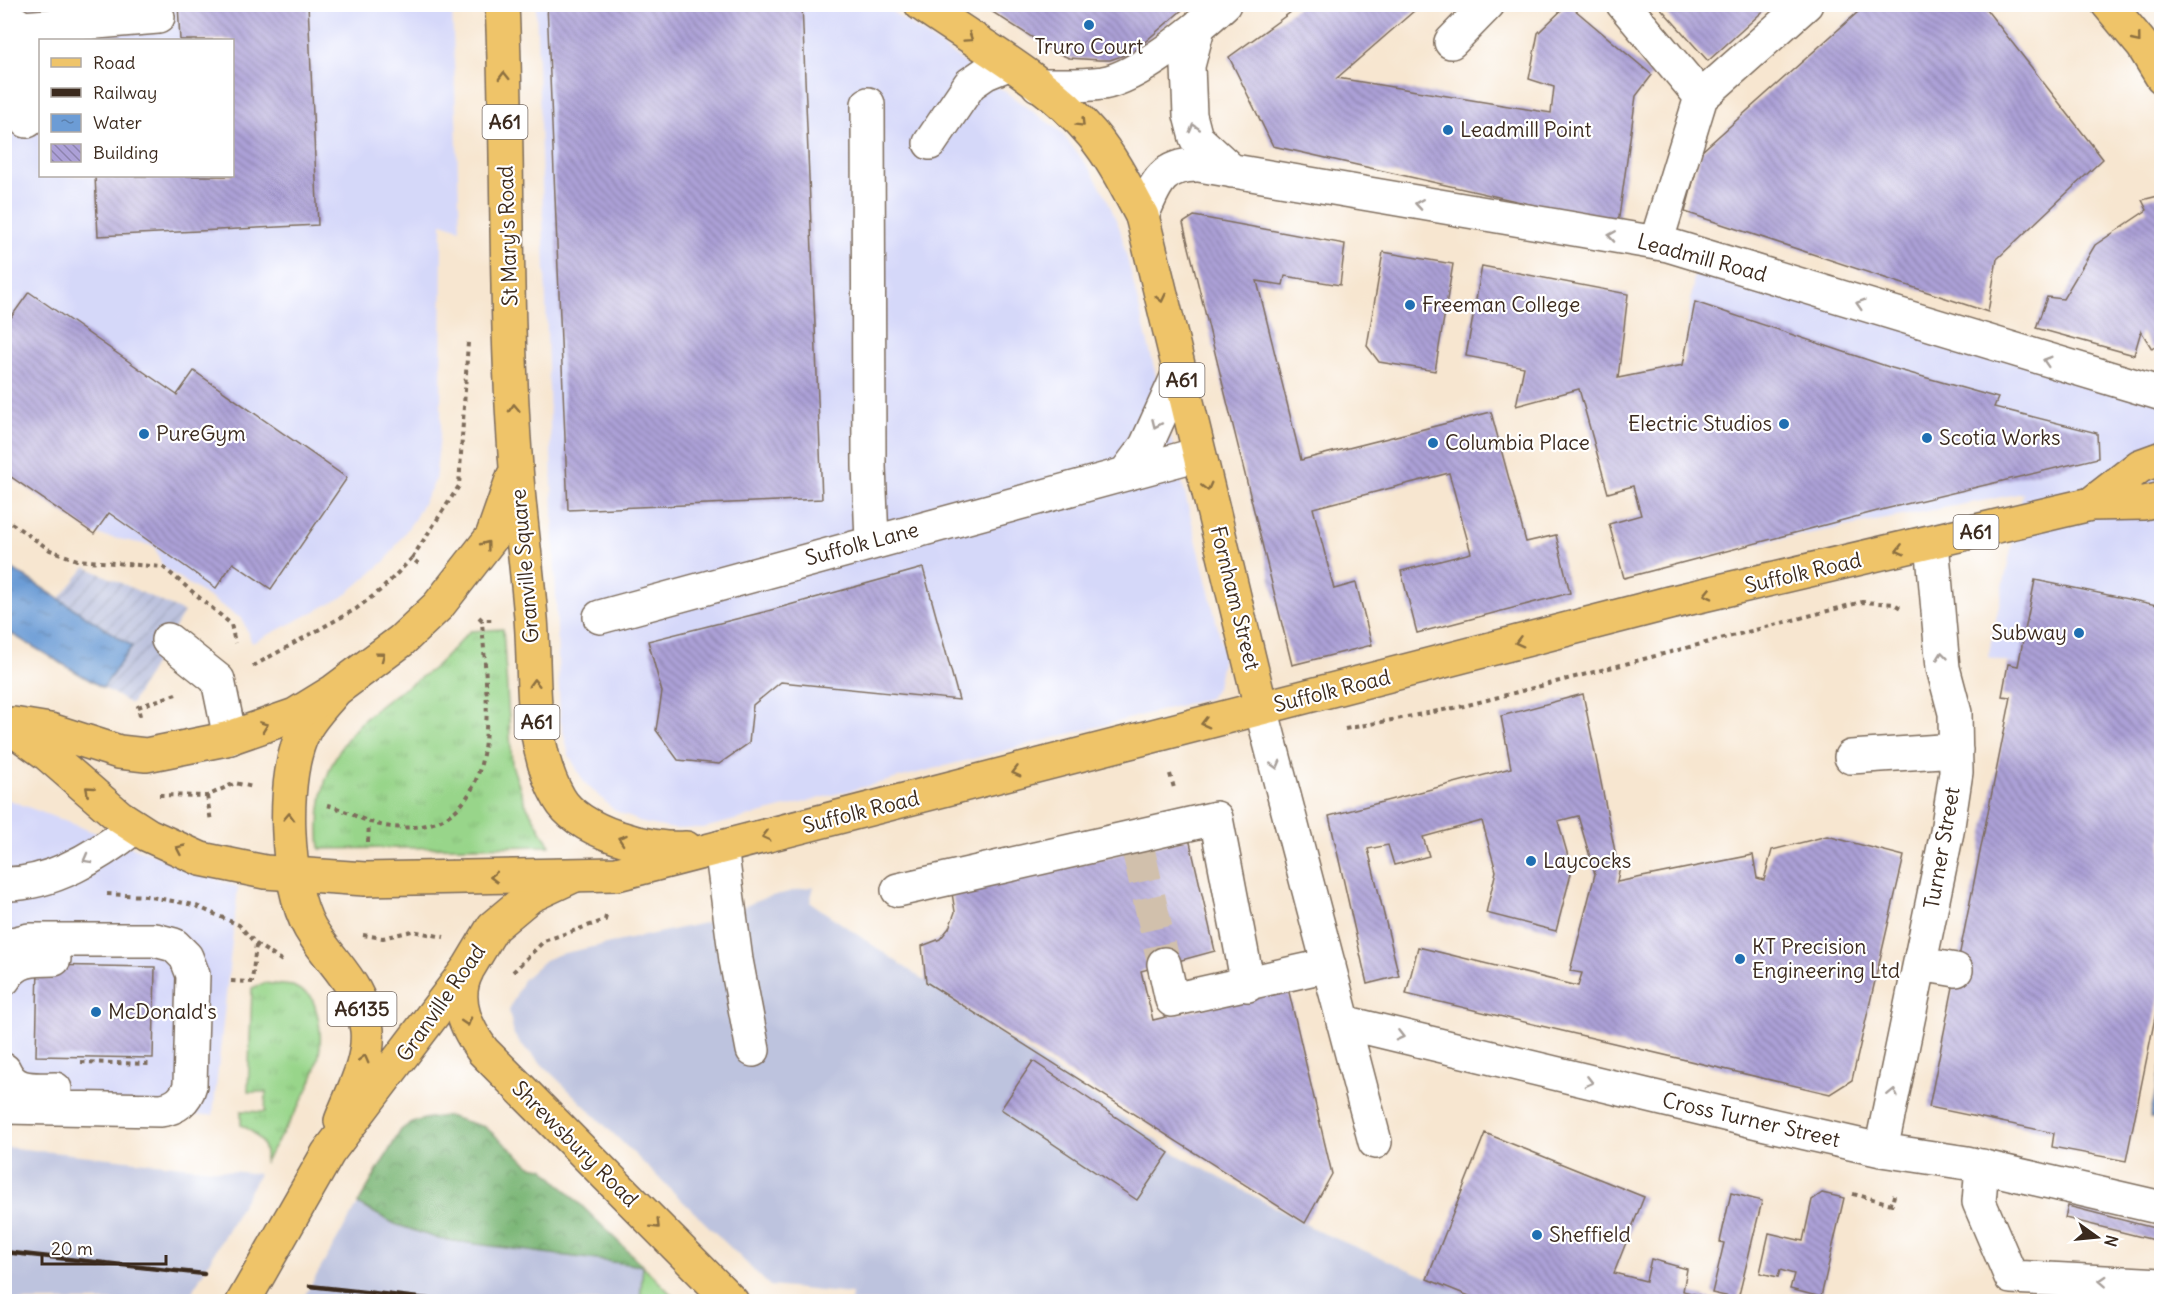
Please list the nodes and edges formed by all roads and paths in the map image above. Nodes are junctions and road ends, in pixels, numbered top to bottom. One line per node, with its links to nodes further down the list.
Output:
1 (502, 4): 27 (main road, St Mary's Road / A61, one-way to 1)
2 (921, 4): 12 (main road, A61, one-way to 12)
3 (1224, 4): 10 (street)
4 (1488, 4): 11 (street)
5 (1623, 4): 15 (street)
6 (1806, 4): 15 (street)
7 (2108, 4): 13 (main road, one-way to 13)
8 (158, 17): 9 (street)
9 (14, 22): 17 (street)
10 (1198, 28): 14 (street); 19 (street, one-way to 10)
11 (1451, 42)
12 (1008, 64): 14 (main road, A61); 18 (street)
13 (2162, 77)
14 (1038, 85): 20 (main road, Fornham Street / A61, one-way to 20)
15 (1701, 97): 21 (street)
16 (868, 104): 32 (street)
17 (27, 121)
18 (930, 143)
19 (1232, 171): 20 (street, Leadmill Road); 21 (street, Leadmill Road, one-way to 19)
20 (1142, 216): 23 (main road, Fornham Street / A61, one-way to 23)
21 (1656, 243): 24 (street, Leadmill Road, one-way to 21)
22 (469, 335): 34 (path)
23 (1180, 371): 25 (main road, Fornham Street / A61); 28 (street, one-way to 28)
24 (2162, 394)
25 (1199, 454): 28 (street, Suffolk Lane); 42 (main road, Fornham Street / A61, one-way to 42)
26 (2162, 458): 30 (main road, Suffolk Road / A61)
27 (516, 467): 35 (main road, Granville Square / A61, one-way to 27); 53 (main road, Granville Square / A61, one-way to 27)
28 (1125, 474): 32 (street, Suffolk Lane)
29 (2162, 499): 30 (main road, Suffolk Road / A61)
30 (2091, 504): 33 (main road, Suffolk Road / A61)
31 (4, 518): 40 (path)
32 (872, 541): 37 (street, Suffolk Lane)
33 (1932, 542): 42 (main road, Suffolk Road / A61, one-way to 42); 46 (street, Turner Street, one-way to 33)
34 (412, 558): 35 (path); 40 (path)
35 (450, 591): 41 (main road, Granville Square / A61, one-way to 35)
36 (1907, 611): 44 (path)
37 (600, 617)
38 (482, 620): 51 (path)
39 (168, 640): 40 (street)
40 (229, 676): 45 (street); 47 (path)
41 (334, 691): 45 (main road, A61, one-way to 41); 49 (main road, Granville Square / A6135)
42 (1261, 708): 53 (main road, Suffolk Road / A61, one-way to 53); 68 (street, Fornham Street, one-way to 68)
43 (4, 723): 47 (main road, A61); 52 (main road, A61, one-way to 43)
44 (1343, 729)
45 (230, 738): 47 (main road, A61)
46 (1956, 750): 48 (street); 67 (street, Turner Street)
47 (146, 755)
48 (1851, 758)
49 (290, 794): 50 (path); 55 (main road, Granville Square / A6135, one-way to 49)
50 (207, 796)
51 (369, 823)
52 (135, 827): 55 (main road, A61, one-way to 52); 57 (street, one-way to 57)
53 (721, 847): 54 (main road, Suffolk Road / A61); 74 (street)
54 (617, 874): 56 (main road, Suffolk Road / A61); 65 (path)
55 (293, 875): 56 (main road, A61, one-way to 55); 64 (main road, Granville Road / A6135)
56 (573, 876): 65 (main road, Granville Road / A6135)
57 (4, 884)
58 (898, 890): 72 (street)
59 (96, 893): 62 (path)
60 (360, 935): 65 (path)
61 (169, 943): 63 (street); 70 (street); 71 (street)
62 (256, 944): 64 (path); 71 (path)
63 (4, 946)
64 (323, 947): 81 (main road, Granville Road / A6135, one-way to 64)
65 (473, 961): 81 (main road, Granville Road / A6135); 88 (main road, Shrewsbury Road, one-way to 88)
66 (1164, 964): 72 (street)
67 (1920, 964): 69 (street); 80 (street, Turner Street, one-way to 67)
68 (1329, 965): 72 (street); 73 (street, Fornham Street)
69 (1956, 970)
70 (4, 980)
71 (193, 981): 76 (street)
72 (1248, 985)
73 (1343, 1022): 79 (street, Fornham Street); 80 (street, Cross Turner Street, one-way to 80)
74 (753, 1050)
75 (72, 1062): 76 (path)
76 (177, 1064): 77 (street); 78 (street)
77 (4, 1070)
78 (4, 1107)
79 (1375, 1142)
80 (1881, 1150): 82 (street, Cross Turner Street)
81 (328, 1153): 87 (main road, Granville Road / A6135)
82 (1982, 1166): 85 (street, Cross Turner Street); 86 (street, one-way to 82)
83 (1896, 1189): 84 (path)
84 (1853, 1194)
85 (2162, 1208)
86 (2162, 1285)
87 (243, 1302)
88 (732, 1302)

